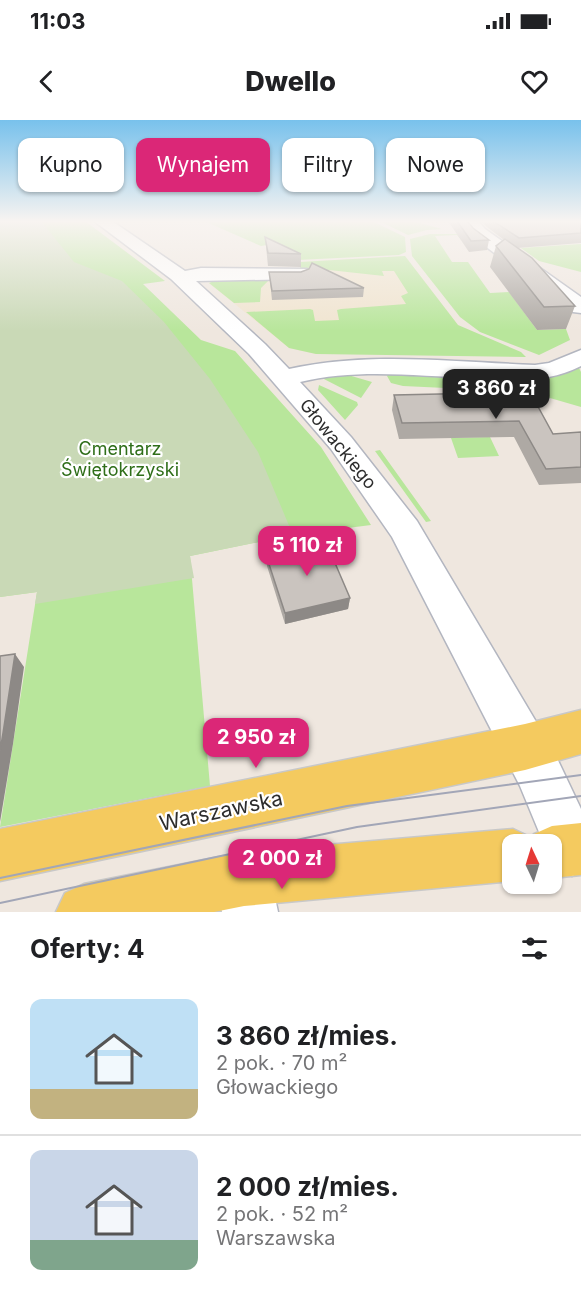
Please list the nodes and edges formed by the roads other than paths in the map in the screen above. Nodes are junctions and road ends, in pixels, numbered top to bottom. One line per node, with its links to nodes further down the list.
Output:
1 (154, 258): 4 (street, Głowackiego)
2 (513, 258): 5 (street)
3 (300, 273): 4 (street)
4 (182, 278): 7 (street, Głowackiego)
5 (581, 307)
6 (581, 357): 7 (street)
7 (284, 378): 9 (street, Głowackiego)
8 (581, 732): 9 (main road, Warszawska)
9 (525, 747): 10 (street, Głowackiego); 11 (main road, Warszawska)
10 (568, 850)
11 (0, 855)
12 (502, 857): 13 (main road)
13 (247, 896): 14 (main road)
14 (84, 912)

